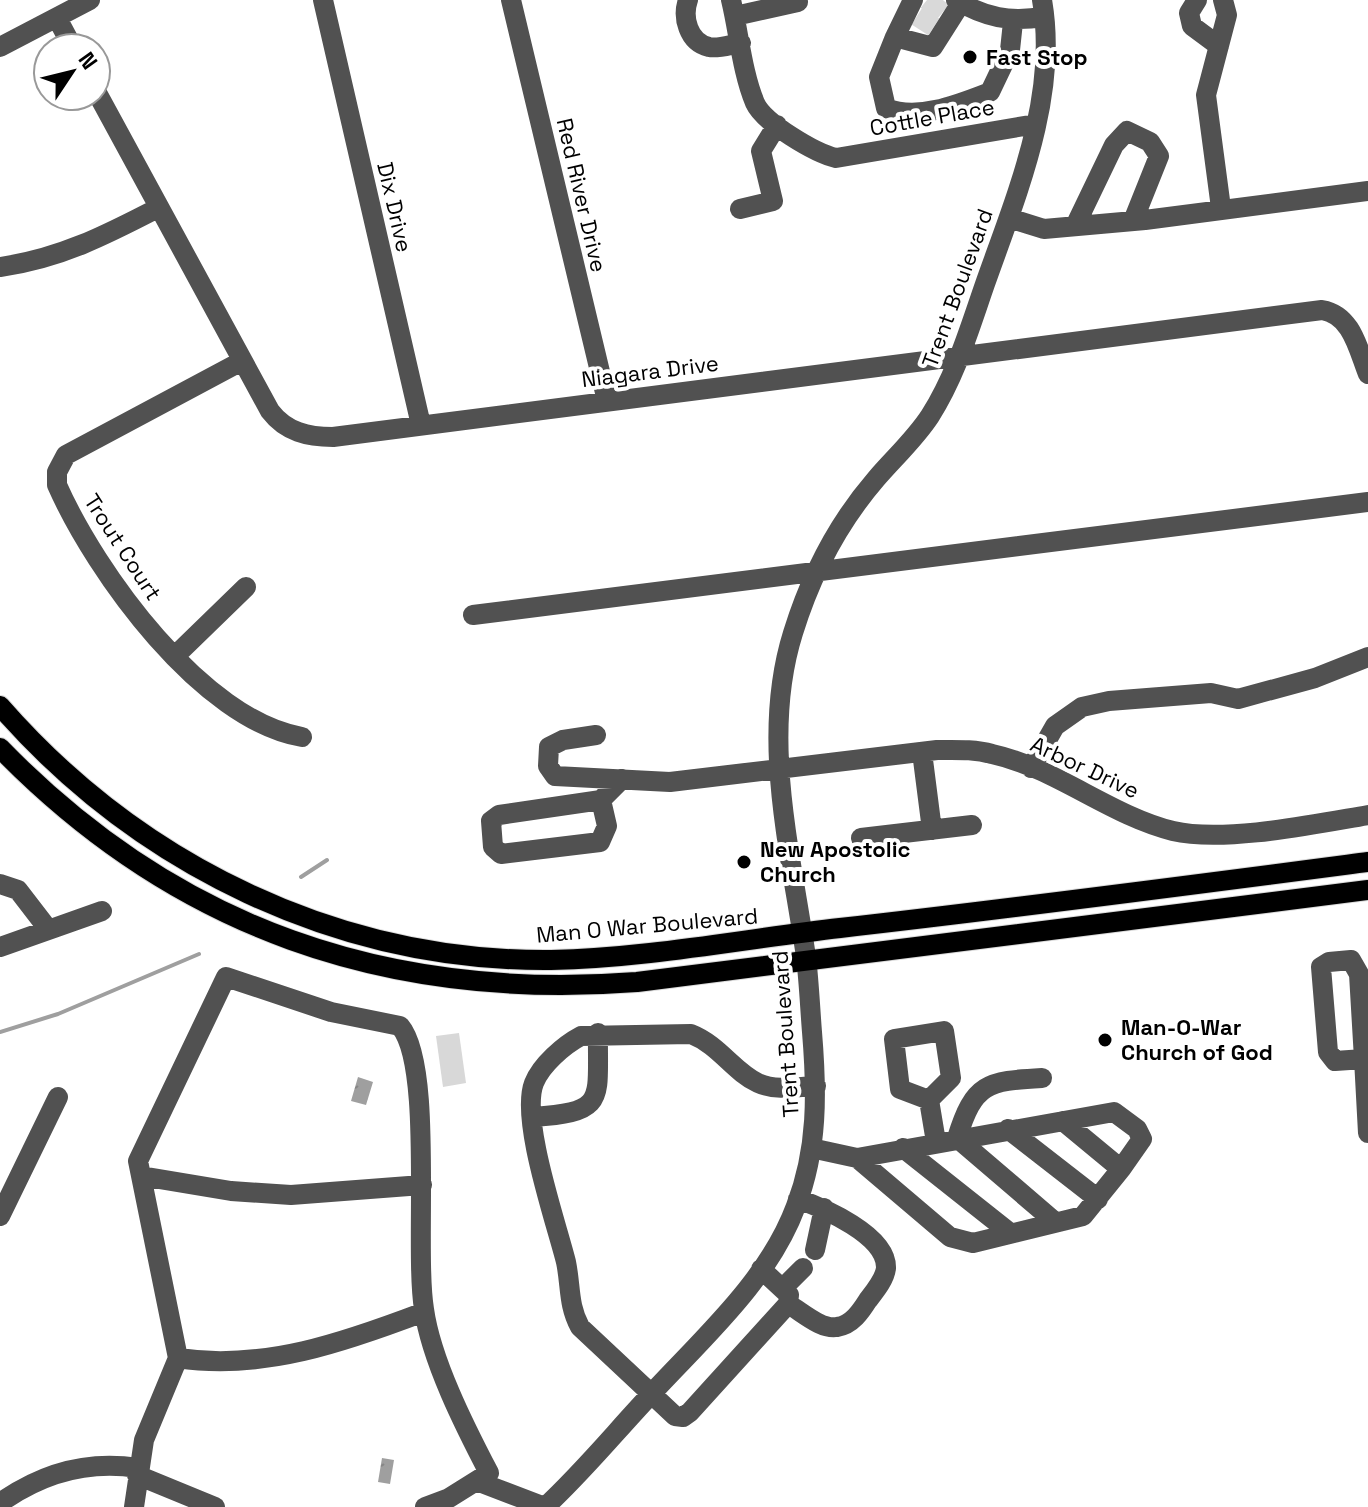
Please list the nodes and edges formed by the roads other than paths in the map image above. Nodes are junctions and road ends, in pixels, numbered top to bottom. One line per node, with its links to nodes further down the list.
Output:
1 (90, 0): 11 (street)
2 (323, 0): 33 (street, Dix Drive)
3 (511, 0): 32 (street, Red River Drive)
4 (688, 0): 15 (street)
5 (1197, 0): 16 (street)
6 (1223, 0): 16 (street)
7 (798, 2): 8 (street)
8 (733, 8): 15 (street)
9 (1043, 9): 12 (street); 19 (street, Trent Boulevard)
10 (935, 11): 12 (street); 14 (street); 14 (street)
11 (57, 18): 13 (street); 17 (street)
12 (1013, 22): 14 (street)
13 (64, 32)
14 (895, 37)
15 (741, 43): 20 (street)
16 (1219, 46): 23 (street)
17 (0, 47)
18 (107, 112): 22 (street, Niagara Drive)
19 (1036, 124): 20 (street, Cottle Place); 25 (street, Trent Boulevard)
20 (777, 125): 24 (street)
21 (1368, 191): 23 (street)
22 (158, 208): 28 (street); 30 (street, Niagara Drive)
23 (1221, 208): 26 (street)
24 (740, 209)
25 (1009, 218): 27 (street); 29 (street, Trent Boulevard)
26 (1133, 221): 27 (street); 27 (street)
27 (1076, 224)
28 (0, 267)
29 (961, 355): 31 (street, Niagara Drive); 32 (street, Niagara Drive); 35 (street, Trent Boulevard)
30 (242, 361): 33 (street, Niagara Drive); 38 (street, Trout Court)
31 (1368, 374)
32 (607, 401): 33 (street, Niagara Drive)
33 (421, 425)
34 (1368, 502): 35 (street)
35 (816, 574): 37 (street); 46 (street, Trent Boulevard)
36 (246, 587): 38 (street)
37 (473, 615)
38 (175, 656): 42 (street, Trout Court)
39 (1368, 657): 45 (street)
40 (0, 706): 58 (main road, Man O War Boulevard)
41 (596, 735): 47 (street, Arbor Drive)
42 (302, 737)
43 (0, 748): 60 (main road)
44 (922, 752): 45 (street, Arbor Drive); 46 (street, Arbor Drive); 51 (street)
45 (1031, 768): 49 (street, Arbor Drive)
46 (780, 772): 47 (street, Arbor Drive); 58 (street, Trent Boulevard)
47 (622, 779): 48 (street)
48 (601, 800): 48 (street)
49 (1368, 815)
50 (972, 825): 51 (street)
51 (932, 830): 52 (street)
52 (861, 838)
53 (1368, 862): 58 (main road, Man O War Boulevard)
54 (0, 884): 57 (street)
55 (1368, 890): 60 (main road)
56 (102, 911): 57 (street)
57 (48, 929): 59 (street)
58 (802, 934): 60 (street, Trent Boulevard)
59 (0, 947)
60 (807, 961): 64 (street, Trent Boulevard)
61 (598, 1033): 64 (street); 67 (street); 67 (street)
62 (1366, 1059): 62 (street); 70 (street)
63 (1042, 1078): 71 (street)
64 (816, 1086): 73 (street, Trent Boulevard)
65 (58, 1097): 79 (street)
66 (929, 1100): 72 (street)
67 (533, 1117): 92 (street)
68 (1063, 1121): 69 (street); 76 (street); 76 (street)
69 (1008, 1129): 71 (street); 81 (street)
70 (1368, 1133)
71 (957, 1138): 72 (street); 84 (street)
72 (936, 1142): 74 (street)
73 (811, 1148): 75 (street); 80 (street, Trent Boulevard)
74 (903, 1148): 75 (street); 85 (street)
75 (857, 1158): 85 (street)
76 (1121, 1169): 81 (street)
77 (141, 1176): 78 (street); 78 (street); 91 (street)
78 (422, 1185): 90 (street)
79 (6, 1189): 83 (street)
80 (798, 1199): 82 (street); 88 (street, Trent Boulevard)
81 (1098, 1199): 84 (street)
82 (824, 1208): 86 (street); 89 (street)
83 (0, 1216)
84 (1054, 1221): 85 (street)
85 (1009, 1232)
86 (815, 1250)
87 (803, 1268): 89 (street)
88 (761, 1269): 89 (street); 92 (street, Trent Boulevard)
89 (786, 1295): 92 (street)
90 (424, 1312): 91 (street); 94 (street)
91 (178, 1358): 93 (street)
92 (651, 1394): 99 (street, Trent Boulevard)
93 (137, 1472): 95 (street); 96 (street); 97 (street)
94 (479, 1482): 98 (street); 99 (street)
95 (0, 1503)
96 (134, 1507)
97 (215, 1507)
98 (425, 1507)
99 (545, 1507)

